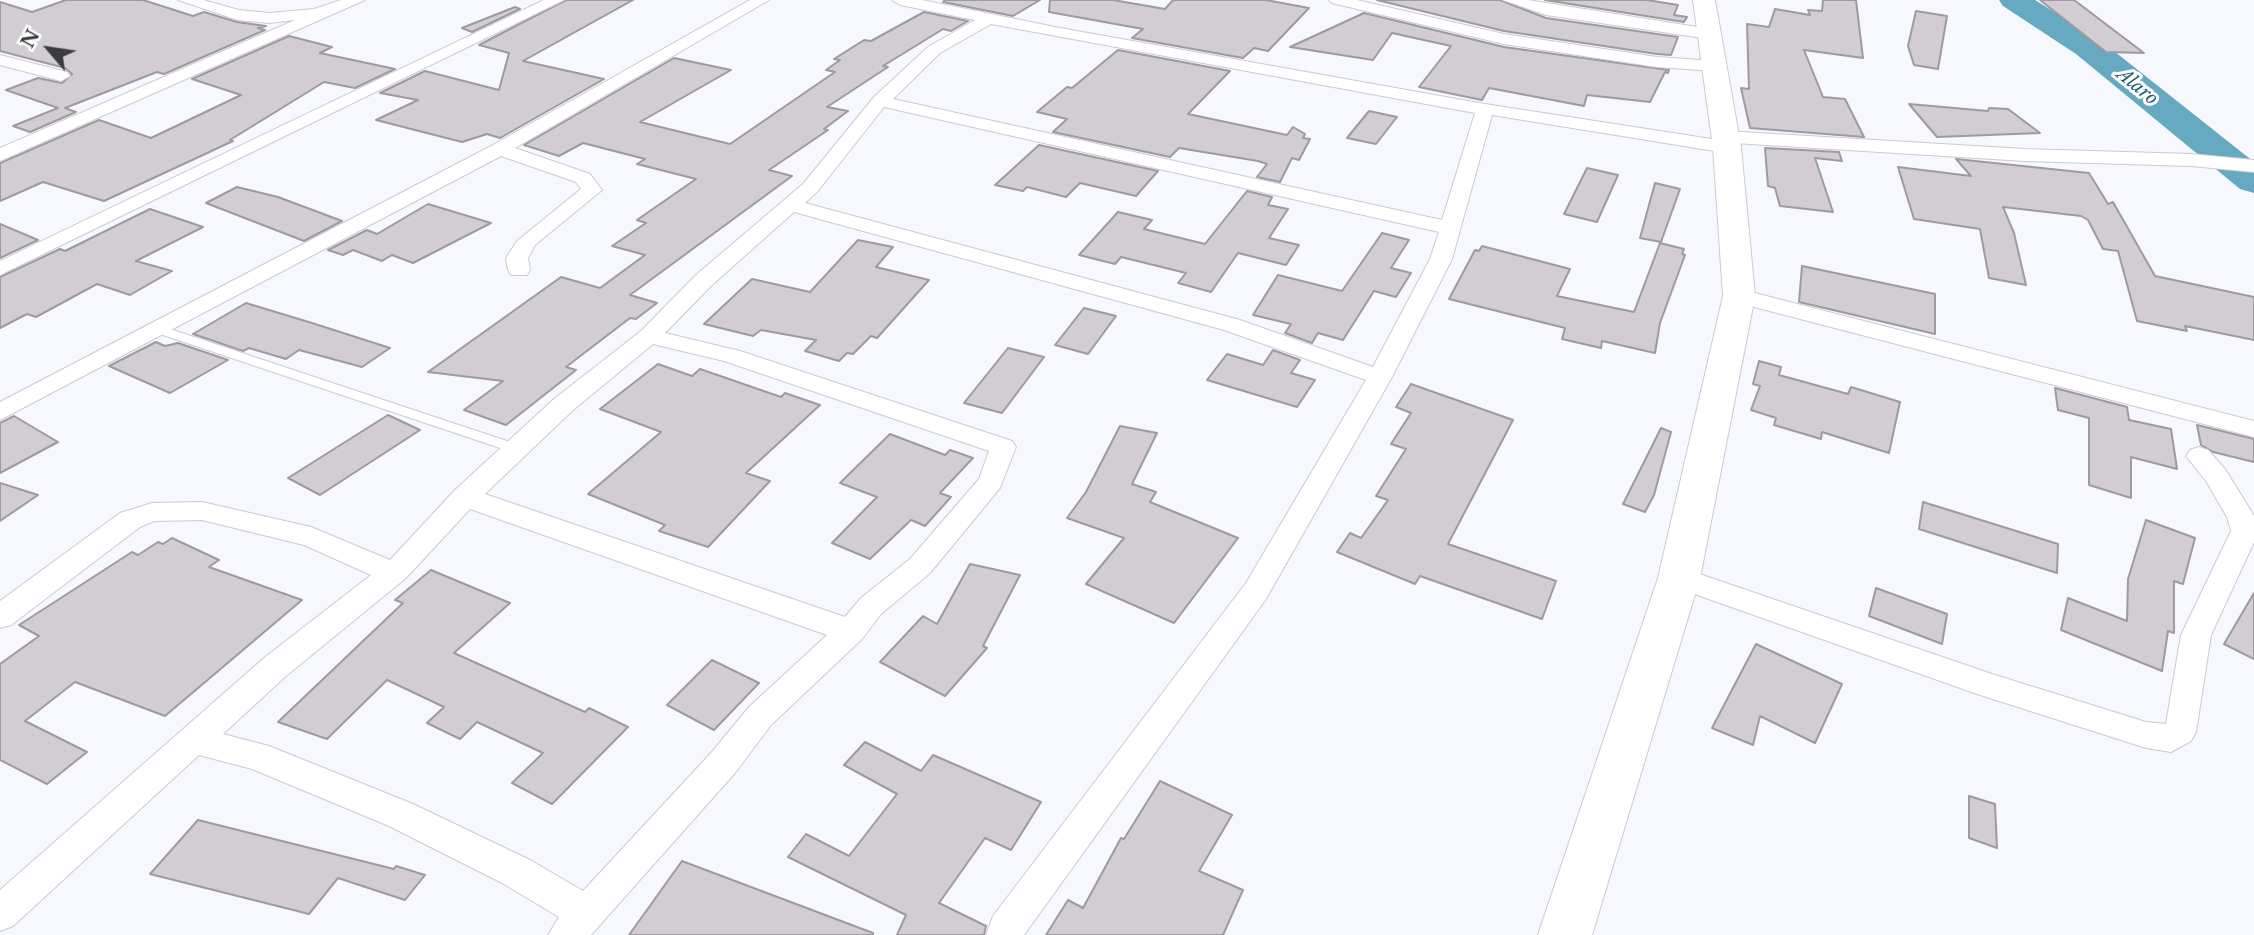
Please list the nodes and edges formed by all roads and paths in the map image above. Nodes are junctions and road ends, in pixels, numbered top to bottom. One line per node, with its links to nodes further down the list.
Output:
1 (186, 0): 8 (street)
2 (357, 0): 8 (street)
3 (556, 0): 21 (street)
4 (761, 0): 16 (street)
5 (900, 0): 9 (street)
6 (1337, 0): 10 (street)
7 (1520, 1): 10 (street)
8 (333, 9): 17 (street)
9 (988, 19): 13 (street); 14 (street)
10 (1709, 33): 15 (street)
11 (0, 60): 12 (street)
12 (61, 76)
13 (880, 101): 19 (street); 20 (street)
14 (1485, 109): 15 (street); 20 (street)
15 (1726, 142): 18 (street); 23 (street)
16 (500, 149): 22 (street); 24 (street)
17 (0, 155)
18 (2254, 166)
19 (790, 205): 25 (street); 26 (street)
20 (1450, 228): 26 (street)
21 (0, 269)
22 (519, 270)
23 (1739, 296): 28 (street); 33 (street)
24 (158, 329): 27 (street); 29 (lane)
25 (649, 336): 29 (street); 35 (street)
26 (1380, 377): 39 (street)
27 (0, 412)
28 (2254, 429)
29 (517, 449): 31 (street)
30 (2199, 456): 33 (street)
31 (465, 497): 32 (street); 35 (street)
32 (393, 573): 34 (street); 36 (street)
33 (1679, 578): 40 (street)
34 (0, 617)
35 (850, 631): 38 (street)
36 (194, 740): 37 (street); 38 (street)
37 (0, 914)
38 (576, 924)
39 (1005, 935)
40 (1565, 935)

